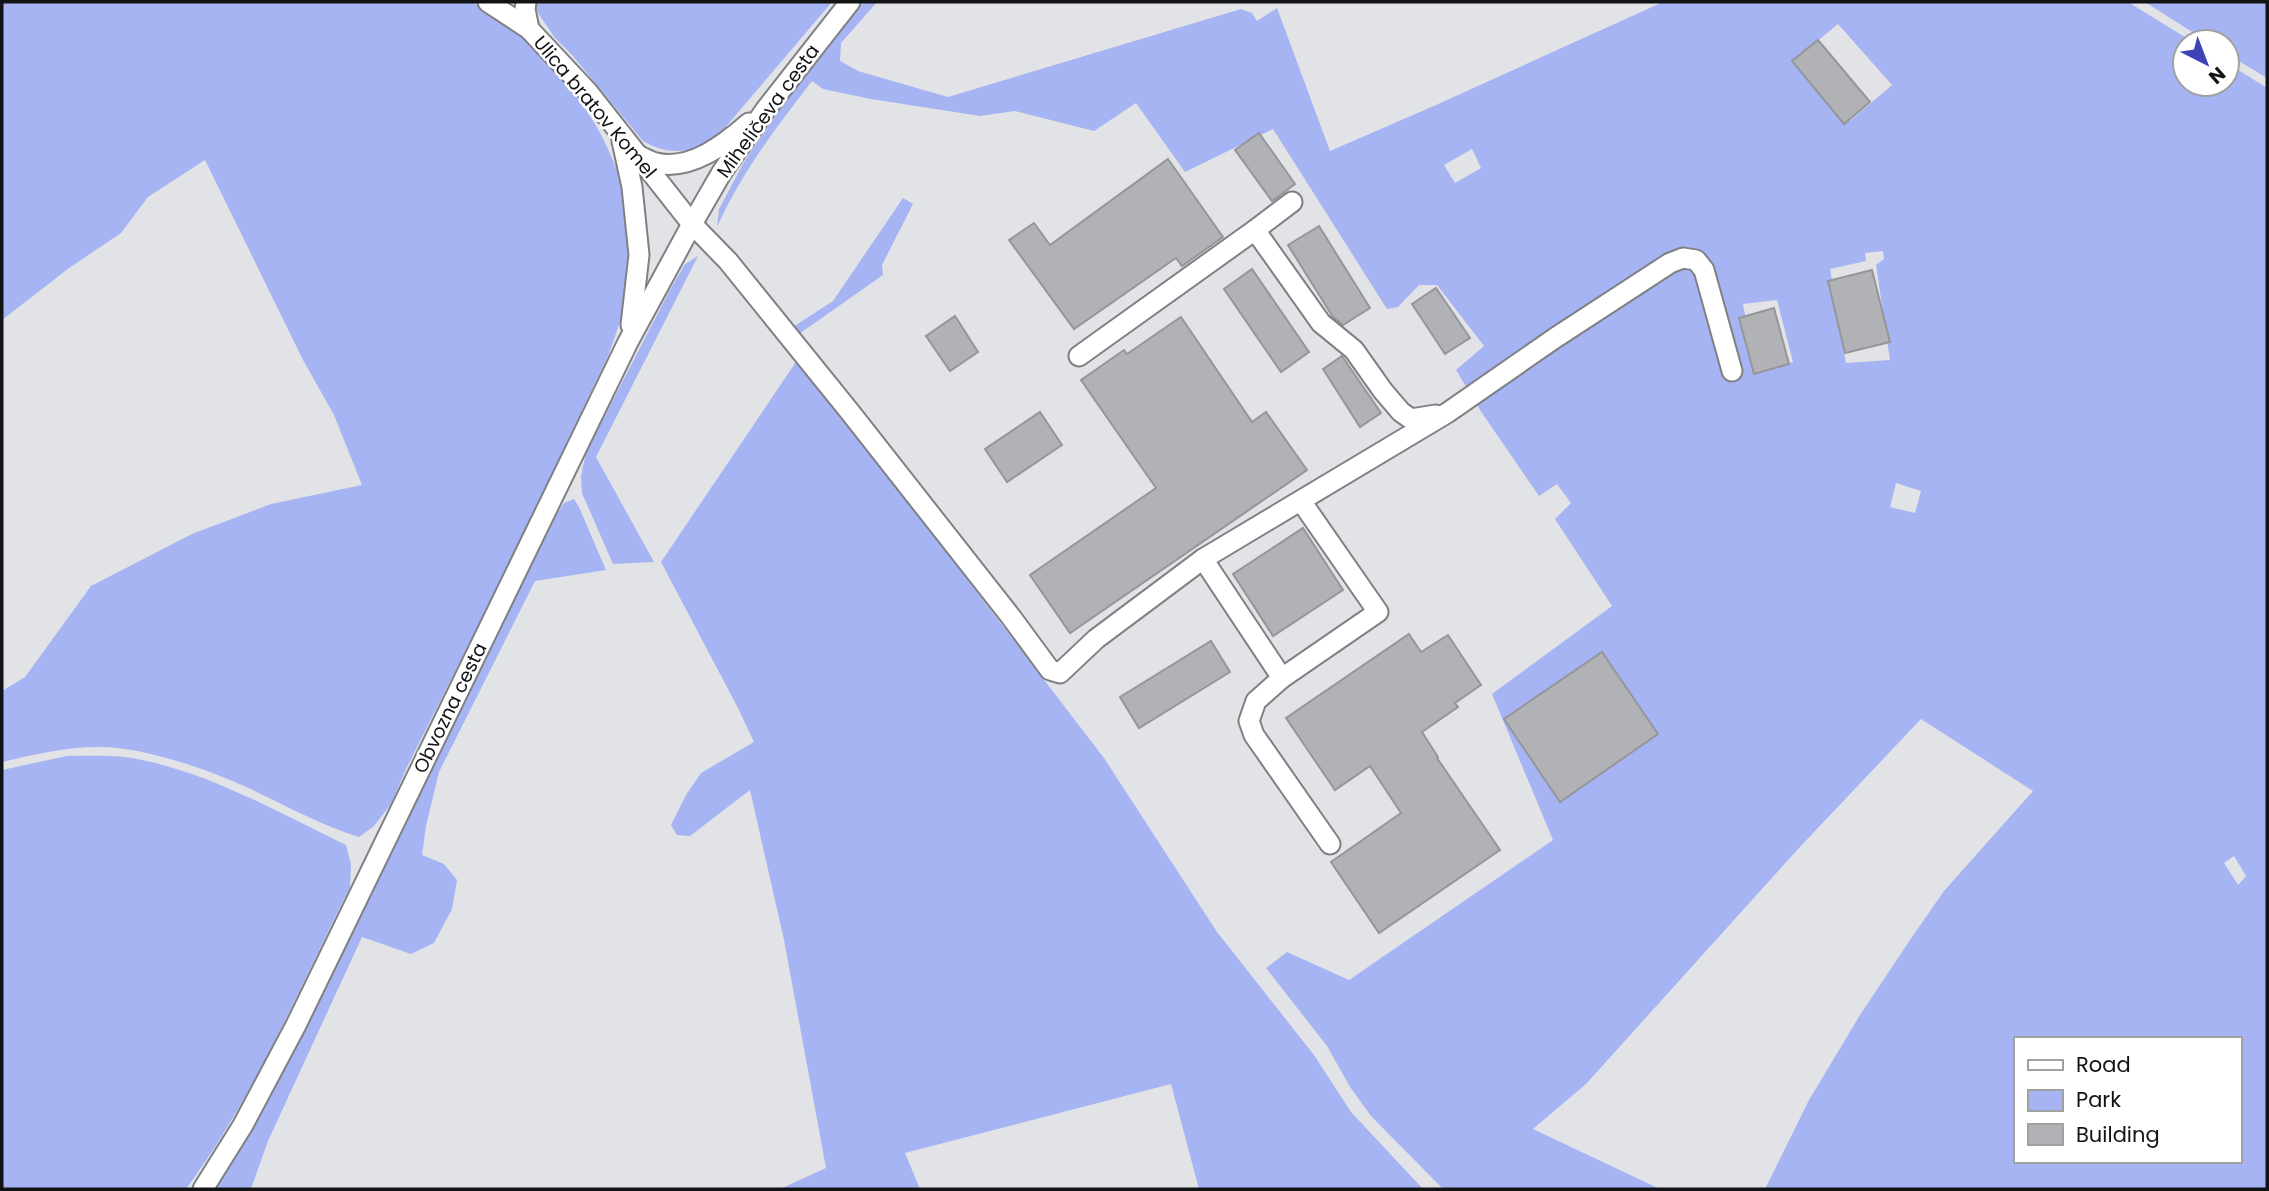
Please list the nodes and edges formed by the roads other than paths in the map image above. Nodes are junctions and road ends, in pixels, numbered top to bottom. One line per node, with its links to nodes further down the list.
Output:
1 (488, 2): 4 (street, Ulica bratov Komel)
2 (526, 2): 4 (street)
3 (850, 2): 5 (street, Miheličeva cesta)
4 (528, 29): 6 (street, Ulica bratov Komel)
5 (766, 109): 7 (street); 9 (street, Miheličeva cesta)
6 (621, 136): 7 (street, Ulica bratov Komel); 11 (street)
7 (634, 153): 9 (street, Ulica bratov Komel)
8 (1292, 202): 10 (street)
9 (692, 224): 11 (street, Obvozna cesta); 16 (street, Ulica bratov Komel)
10 (1255, 230): 12 (street); 14 (street)
11 (628, 342): 19 (street, Obvozna cesta)
12 (1079, 356)
13 (1732, 372): 14 (street)
14 (1447, 413): 15 (street)
15 (1301, 501): 16 (street); 17 (street)
16 (1203, 559): 17 (street)
17 (1282, 678): 18 (street)
18 (1330, 844)
19 (202, 1189)

